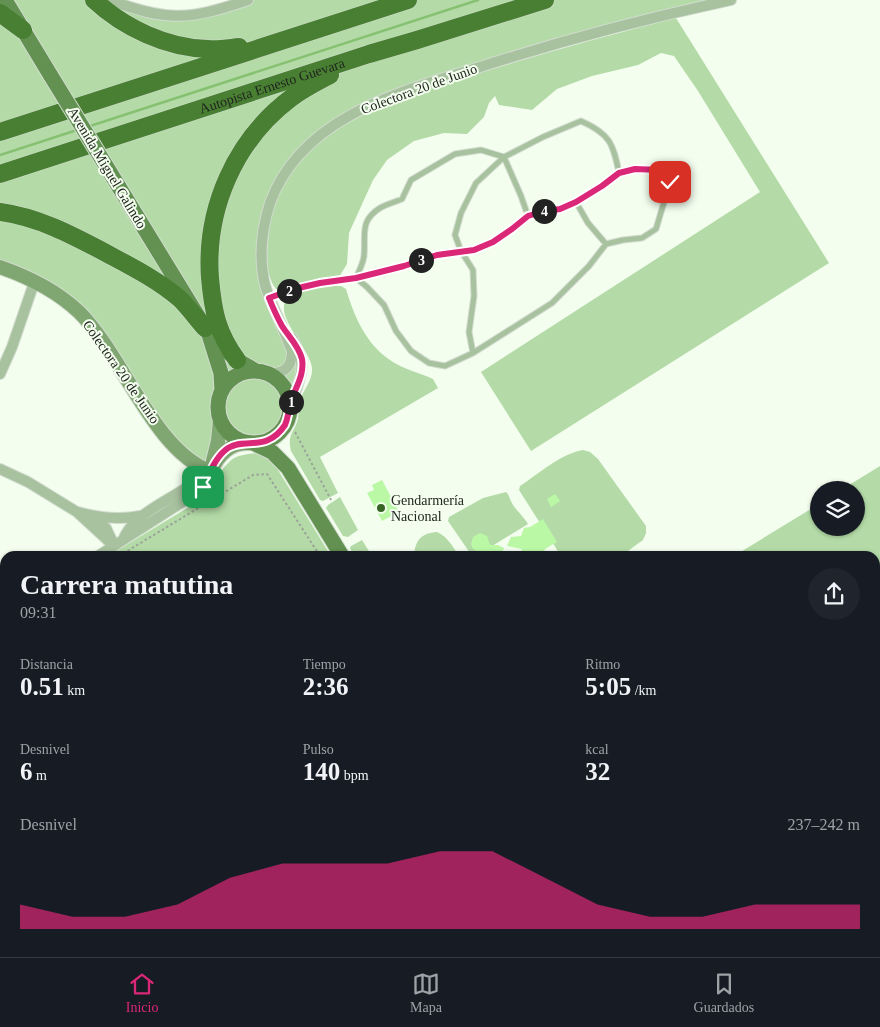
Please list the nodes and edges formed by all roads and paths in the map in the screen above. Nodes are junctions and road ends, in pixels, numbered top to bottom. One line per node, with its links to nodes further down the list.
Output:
1 (5, 0): 9 (main road, Avenida Miguel Galindo)
2 (94, 0): 10 (highway)
3 (110, 0): 4 (street)
4 (248, 0)
5 (408, 0): 10 (highway)
6 (545, 0): 11 (highway, Autopista Ernesto Guevara)
7 (731, 0): 24 (street, Colectora 20 de Junio)
8 (0, 12): 9 (highway)
9 (23, 30): 26 (main road, Avenida Miguel Galindo, bridge)
10 (279, 41): 12 (highway)
11 (369, 54): 15 (highway, Autopista Ernesto Guevara); 28 (highway)
12 (2, 131)
13 (504, 157): 14 (lane); 18 (lane); 20 (lane); 22 (lane)
14 (619, 173): 16 (lane); 19 (lane)
15 (0, 174)
16 (576, 202): 18 (lane); 19 (lane)
17 (0, 212): 26 (highway)
18 (528, 216): 20 (lane)
19 (606, 244): 27 (lane)
20 (461, 251): 22 (lane); 27 (lane)
21 (0, 267): 23 (main road, Colectora 20 de Junio)
22 (356, 278): 24 (lane); 27 (lane)
23 (35, 280): 30 (street); 38 (main road, Colectora 20 de Junio)
24 (269, 298): 25 (street, Colectora 20 de Junio)
25 (283, 328): 29 (street, Colectora 20 de Junio); 32 (street, Colectora 20 de Junio)
26 (208, 332): 28 (main road, Avenida Miguel Galindo); 31 (main road, Avenida Miguel Galindo)
27 (472, 353)
28 (237, 360): 29 (main road, Avenida Miguel Galindo)
29 (261, 372): 31 (main road); 32 (main road)
30 (0, 374)
31 (222, 390): 33 (main road)
32 (290, 406): 34 (main road)
33 (220, 420): 35 (main road); 38 (main road)
34 (287, 432): 35 (main road); 36 (main road); 39 (path)
35 (250, 443): 36 (main road); 38 (main road)
36 (288, 468): 47 (main road)
37 (0, 469): 40 (street)
38 (209, 471): 42 (street); 43 (street)
39 (332, 500)
40 (77, 512): 41 (street); 43 (street)
41 (92, 516): 42 (street); 43 (street)
42 (142, 516): 43 (street)
43 (118, 543): 44 (street)
44 (106, 551)
45 (127, 551): 46 (path)
46 (317, 551)
47 (339, 551)

